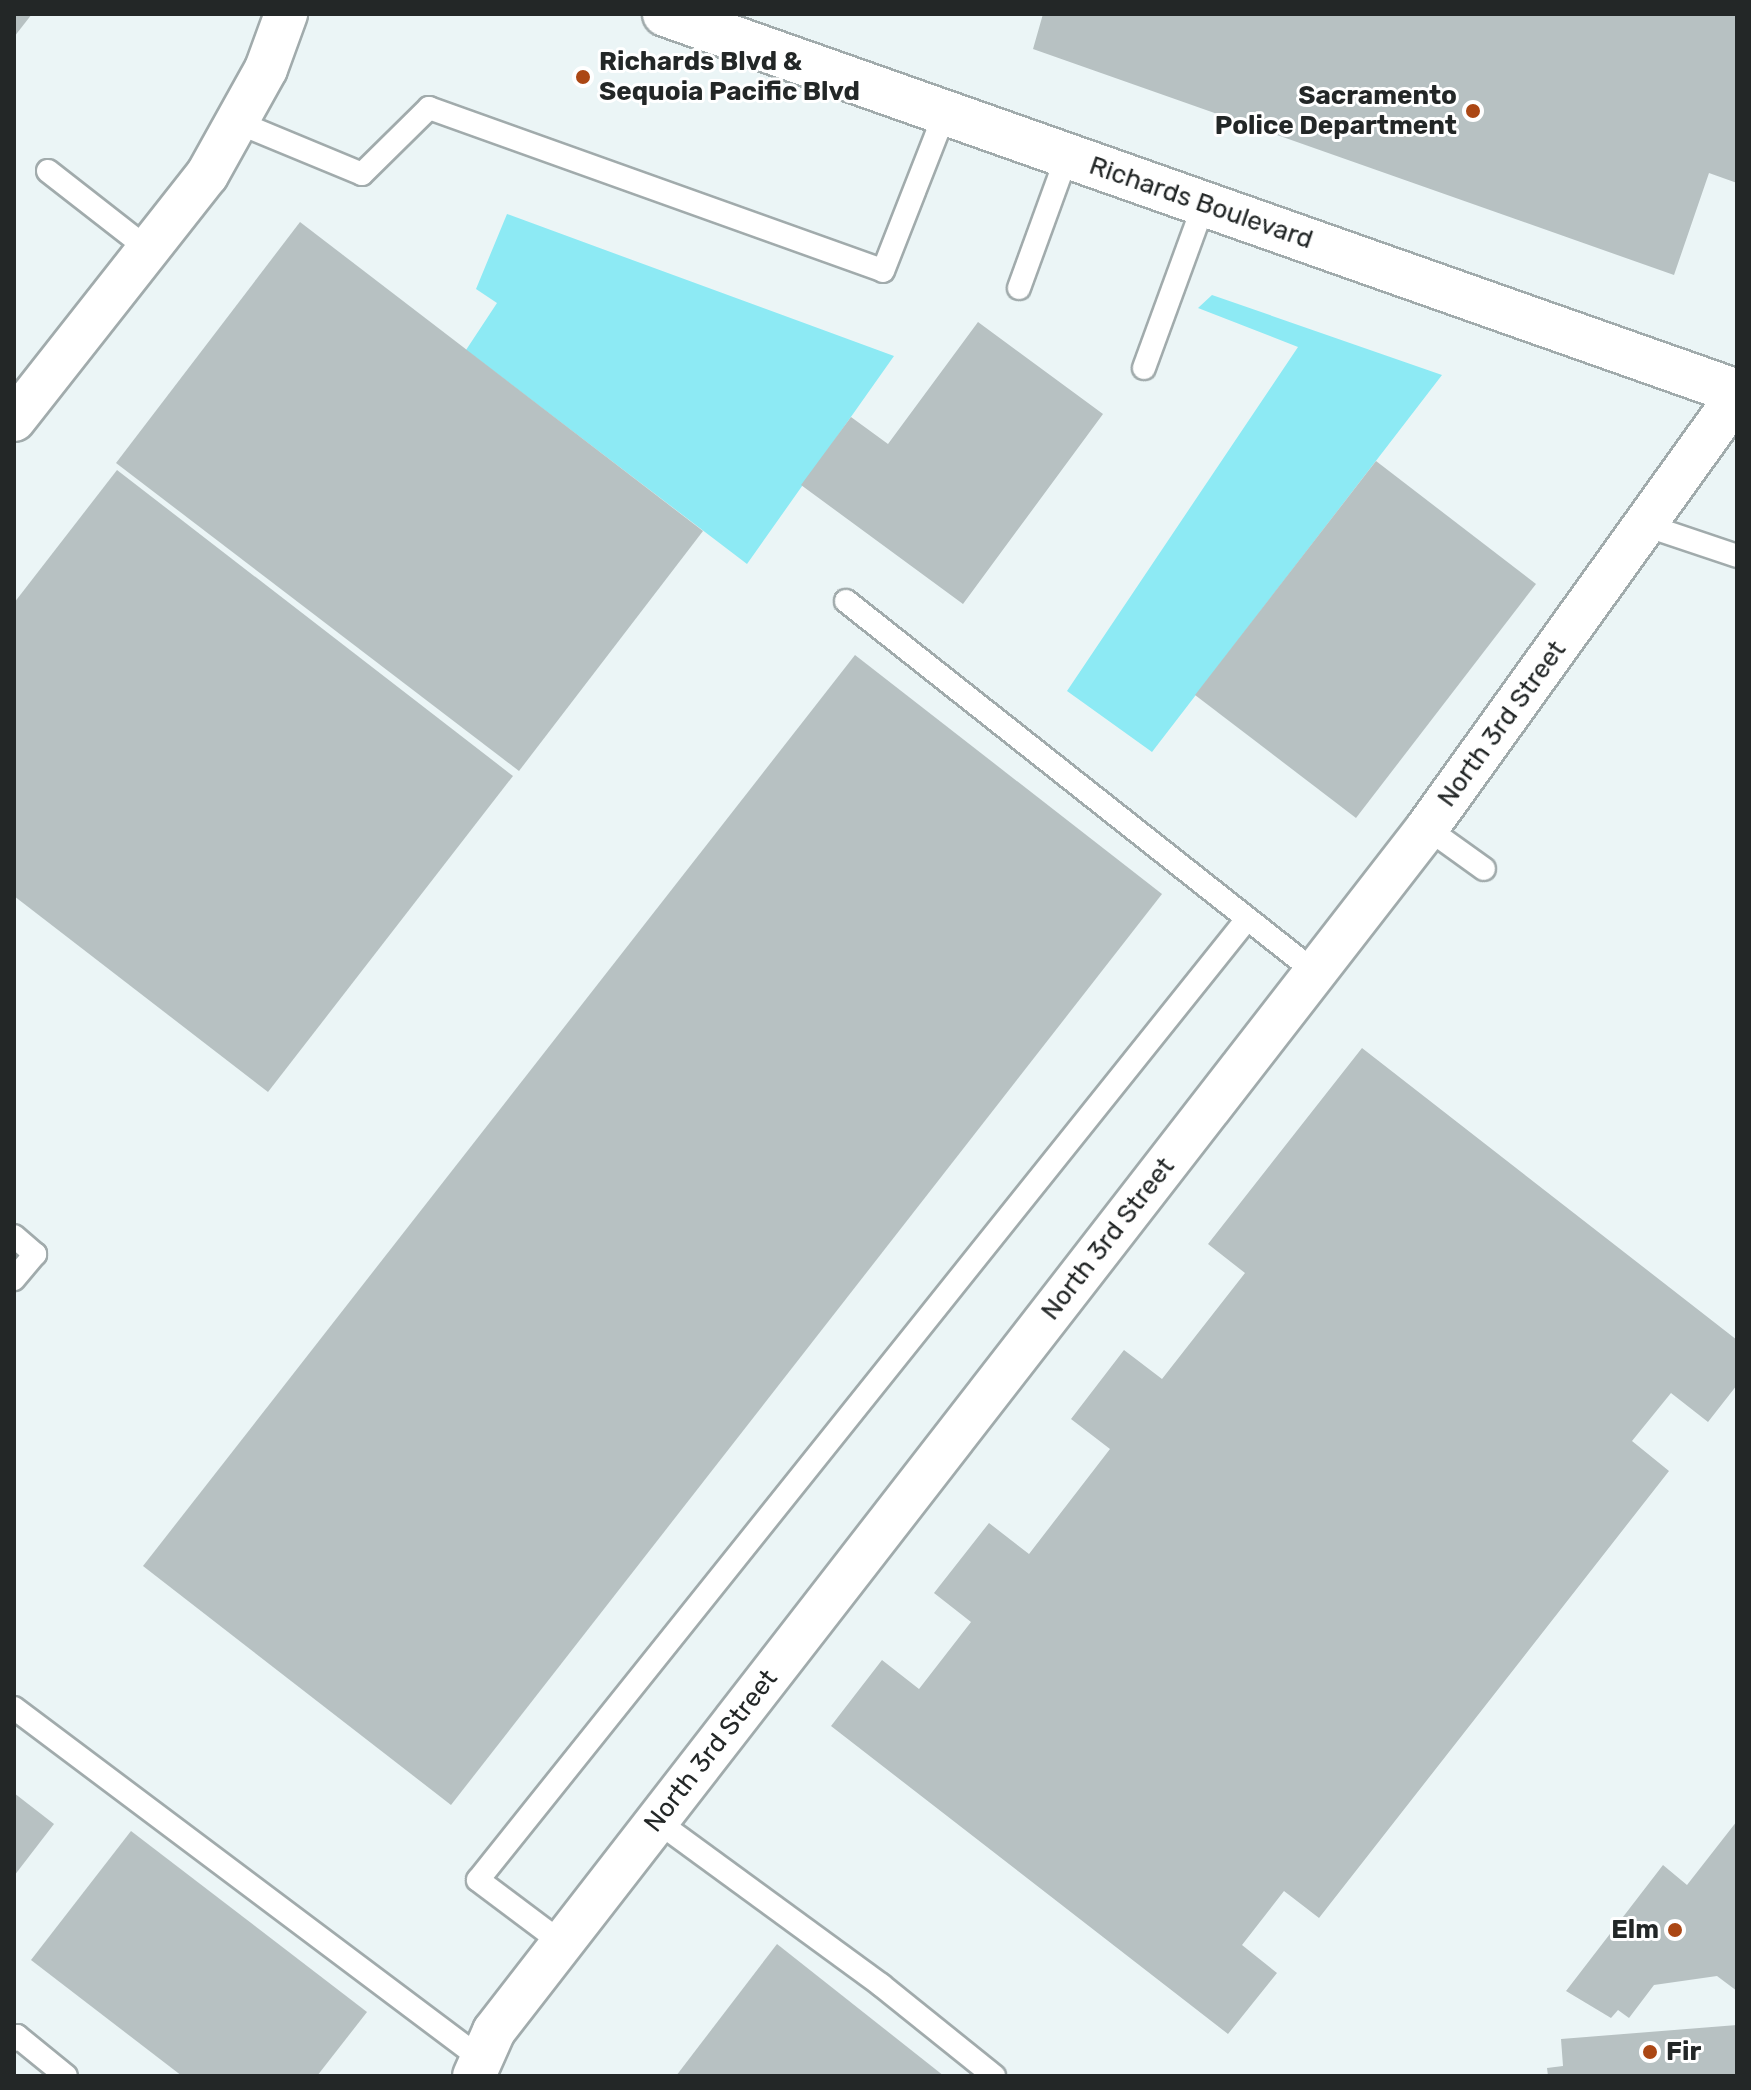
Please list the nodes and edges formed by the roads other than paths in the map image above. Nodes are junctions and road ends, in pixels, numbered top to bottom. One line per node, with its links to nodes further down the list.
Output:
1 (286, 14): 4 (street)
2 (665, 14): 3 (main road, Richards Boulevard)
3 (945, 113): 4 (lane); 5 (main road, Richards Boulevard)
4 (239, 123): 8 (street)
5 (1067, 156): 7 (main road, Richards Boulevard); 9 (lane)
6 (48, 171): 8 (lane)
7 (1204, 204): 10 (lane); 11 (main road, Richards Boulevard)
8 (148, 249): 12 (street)
9 (1019, 288)
10 (1144, 368)
11 (1737, 394): 13 (street, North 3rd Street)
12 (14, 420)
13 (1645, 525): 14 (lane); 16 (street, North 3rd Street)
14 (1737, 556)
15 (846, 601): 18 (lane)
16 (1427, 828): 17 (lane); 19 (street, North 3rd Street)
17 (1484, 869)
18 (1247, 919): 19 (lane); 24 (lane)
19 (1315, 972): 23 (street, North 3rd Street)
20 (14, 1236): 21 (lane)
21 (14, 1279)
22 (14, 1708): 26 (lane)
23 (657, 1821): 24 (street, North 3rd Street); 28 (lane)
24 (562, 1943): 26 (street, North 3rd Street)
25 (14, 2040): 27 (lane)
26 (477, 2067)
27 (66, 2076)
28 (994, 2076)

